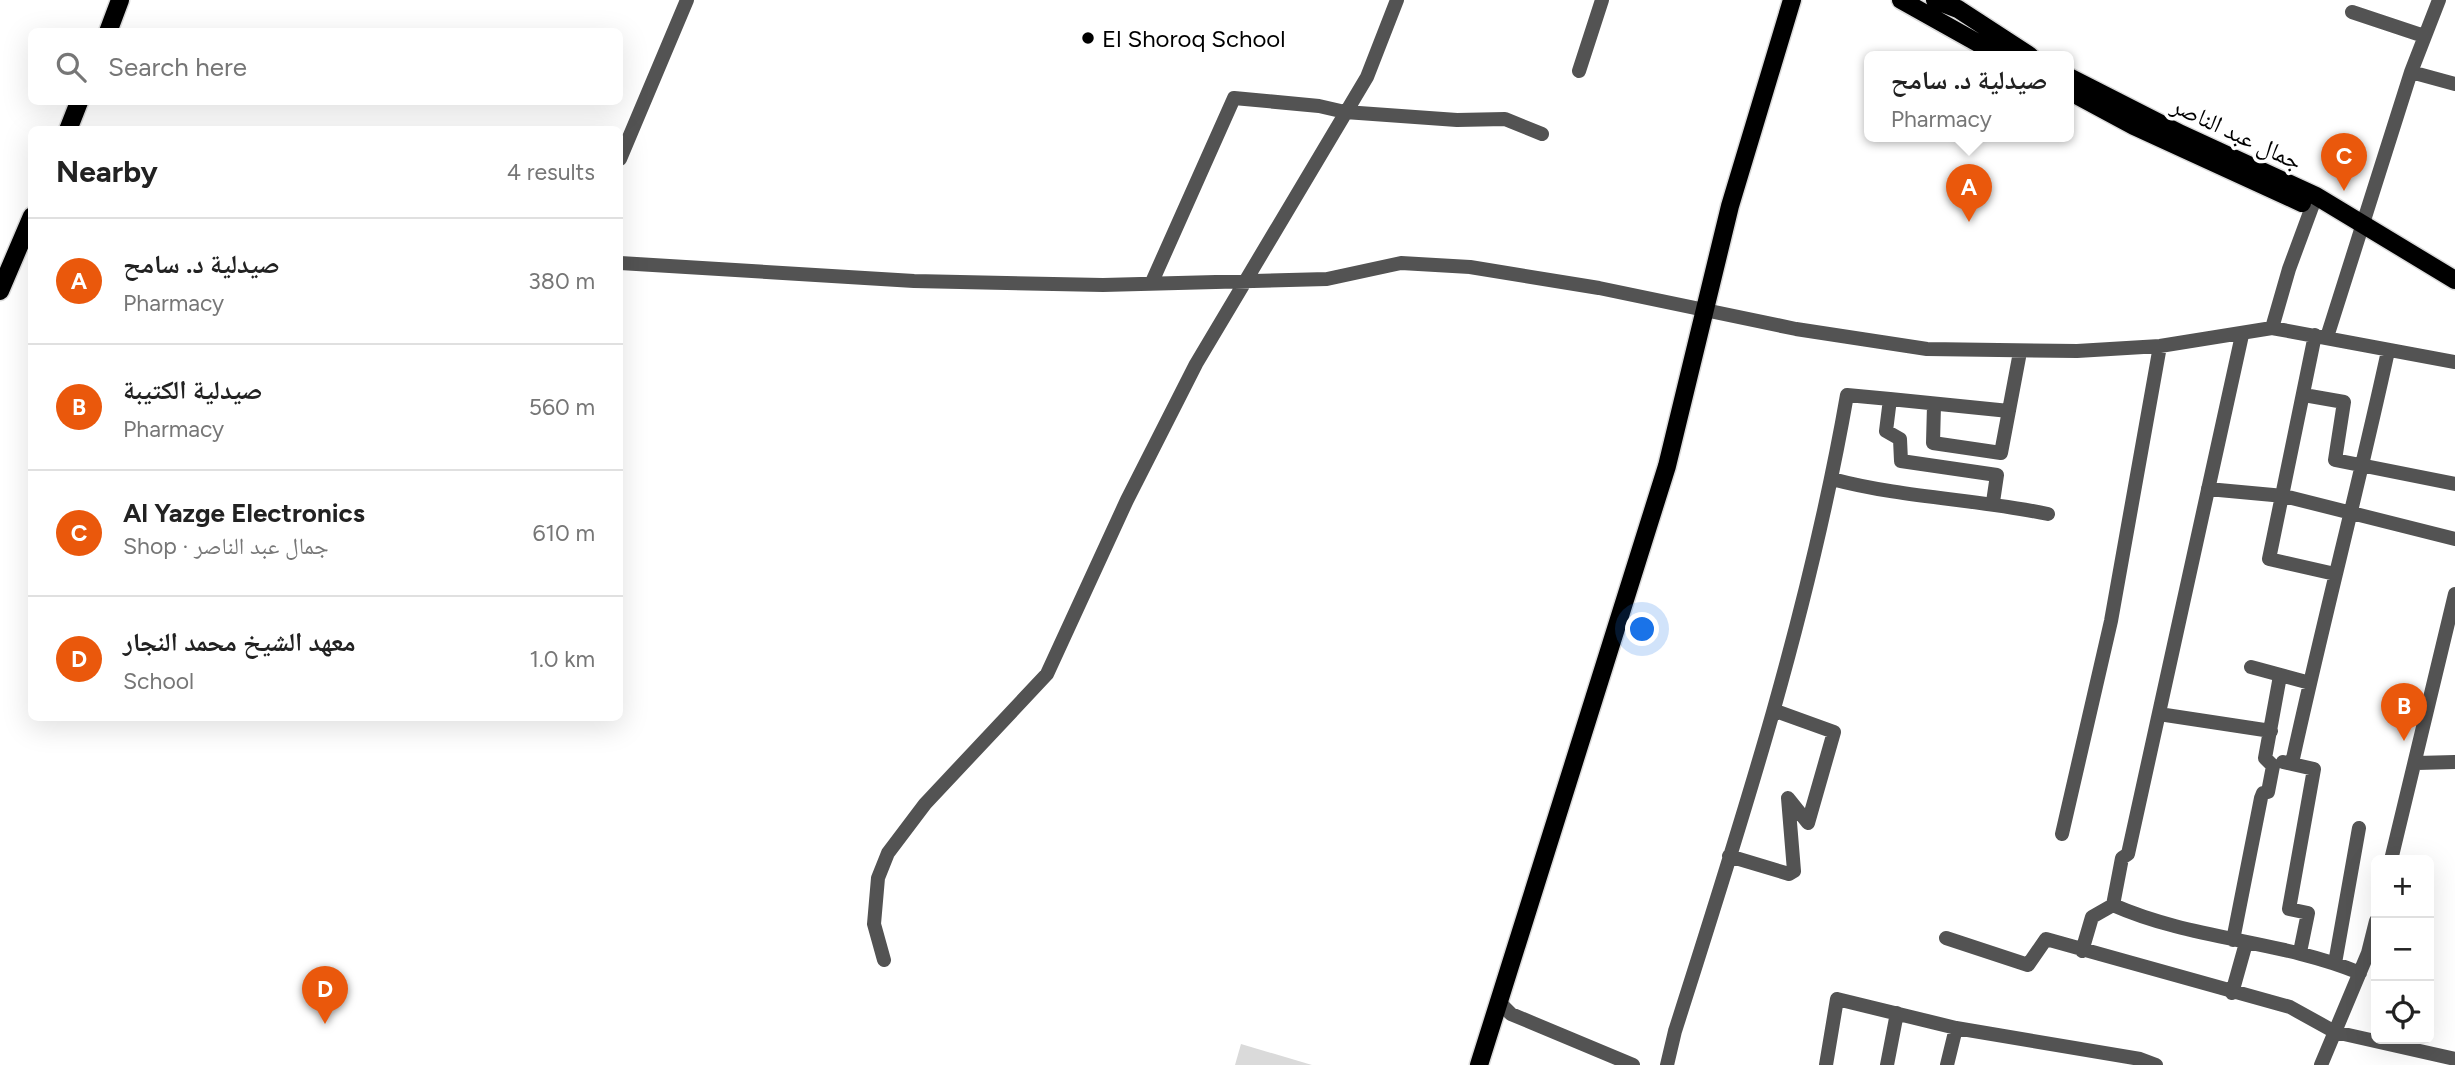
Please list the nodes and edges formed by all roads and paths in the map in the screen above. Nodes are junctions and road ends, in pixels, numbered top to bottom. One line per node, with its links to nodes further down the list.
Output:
1 (120, 0): 10 (main road)
2 (687, 0): 23 (street)
3 (1397, 0): 20 (street)
4 (1602, 0): 14 (street)
5 (1792, 0): 33 (main road)
6 (1901, 0): 12 (main road)
7 (1936, 0): 13 (main road)
8 (2439, 0): 11 (street)
9 (2353, 12): 11 (street)
10 (110, 28)
11 (2424, 37): 15 (street)
12 (1992, 51)
13 (2022, 51)
14 (1579, 71)
15 (2411, 72): 17 (street); 26 (street)
16 (2074, 80): 24 (main road, جمال عبد الناصر)
17 (2455, 84)
18 (2074, 94): 24 (main road, جمال عبد الناصر)
19 (78, 105): 21 (main road)
20 (1345, 113): 22 (street); 29 (street); 30 (street)
21 (70, 126)
22 (1542, 134)
23 (623, 152)
24 (2314, 202): 26 (main road, جمال عبد الناصر); 34 (street)
25 (28, 224): 32 (main road)
26 (2360, 229): 28 (main road, جمال عبد الناصر); 31 (main road, جمال عبد الناصر); 36 (street)
27 (623, 263): 29 (street)
28 (2455, 280)
29 (1152, 282): 30 (street)
30 (1245, 282): 33 (street); 76 (street)
31 (2455, 290)
32 (0, 291)
33 (1703, 309): 39 (street); 80 (main road)
34 (2272, 328): 35 (street); 36 (street)
35 (2242, 335): 37 (street); 48 (street)
36 (2321, 336): 38 (street); 41 (street)
37 (2160, 346): 39 (street); 67 (street)
38 (2388, 351): 40 (street); 45 (street)
39 (2020, 352): 44 (street)
40 (2455, 362)
41 (2304, 395): 45 (street); 49 (street)
42 (1890, 399): 43 (street); 46 (street); 50 (street)
43 (1934, 405): 44 (street); 44 (street)
44 (2009, 411)
45 (2364, 465): 47 (street); 51 (street)
46 (1832, 479): 50 (street); 59 (street)
47 (2455, 485)
48 (2208, 489): 49 (street); 60 (street)
49 (2284, 496): 51 (street); 54 (street)
50 (1993, 502): 52 (street)
51 (2353, 511): 53 (street); 54 (street)
52 (2048, 514)
53 (2455, 539)
54 (2335, 574): 58 (street)
55 (2455, 594): 64 (street)
56 (2251, 667): 57 (street)
57 (2280, 676): 58 (street); 61 (street)
58 (2310, 683): 65 (street)
59 (1776, 711): 69 (street); 69 (street)
60 (2159, 714): 61 (street); 70 (street)
61 (2271, 731): 62 (street)
62 (2264, 758): 65 (street); 73 (street)
63 (2455, 762): 64 (street)
64 (2417, 763): 68 (street)
65 (2292, 764): 75 (street)
66 (2359, 828): 77 (street)
67 (2062, 834)
68 (2392, 855)
69 (1729, 856): 88 (street)
70 (2113, 905): 73 (street); 74 (street)
71 (2371, 937): 78 (street)
72 (1946, 938): 74 (street)
73 (2240, 941): 75 (street); 79 (street)
74 (2082, 951): 79 (street)
75 (2300, 952): 77 (street)
76 (884, 960)
77 (2335, 963): 78 (street)
78 (2360, 973): 83 (street)
79 (2232, 993): 83 (street)
80 (1498, 1001): 86 (main road); 87 (street)
81 (1897, 1013): 82 (street); 89 (street); 90 (street)
82 (1956, 1028): 85 (street); 91 (street)
83 (2336, 1031): 84 (street); 93 (street)
84 (2455, 1059)
85 (2103, 1060): 92 (street)
86 (1479, 1065)
87 (1633, 1065)
88 (1667, 1065)
89 (1826, 1065)
90 (1887, 1065)
91 (1947, 1065)
92 (2156, 1065)
93 (2321, 1065)

